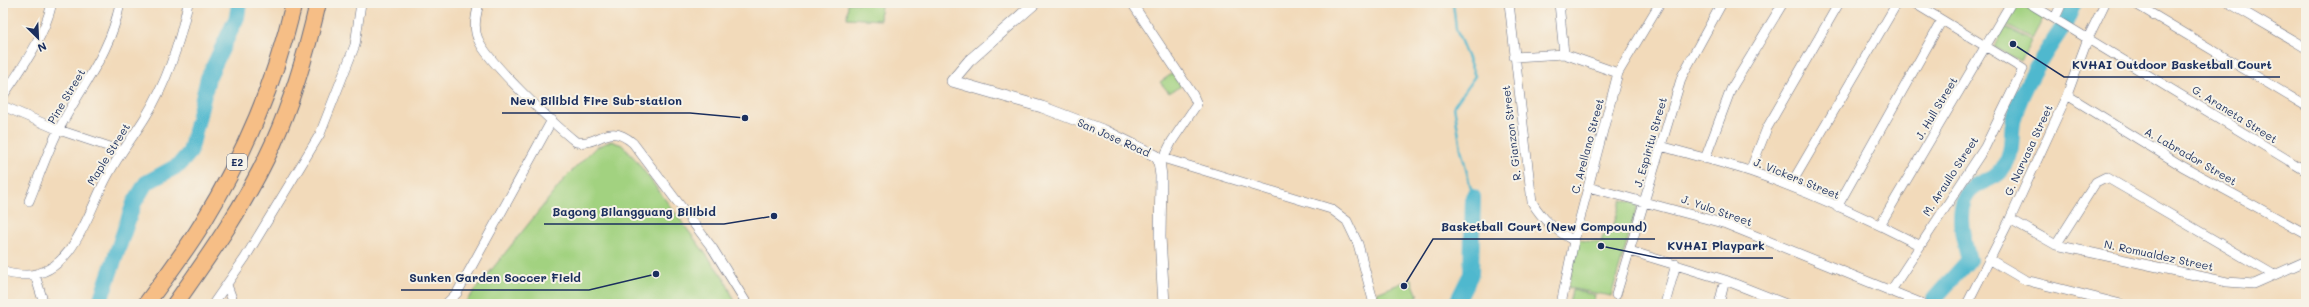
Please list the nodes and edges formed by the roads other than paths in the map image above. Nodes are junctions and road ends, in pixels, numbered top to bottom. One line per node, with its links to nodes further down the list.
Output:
1 (52, 3): 33 (street)
2 (120, 3): 37 (street, Pine Street)
3 (188, 3): 39 (street, Maple Street)
4 (294, 3): 68 (highway, E2)
5 (318, 3): 69 (highway, E2)
6 (362, 3): 63 (street)
7 (479, 3): 36 (street)
8 (1035, 3): 40 (street, San Jose Road)
9 (1132, 3): 40 (street)
10 (1509, 3): 30 (street, R. Gianzon Street)
11 (1559, 3): 29 (street)
12 (1660, 3): 31 (street, C. Arellano Street)
13 (1722, 3): 38 (street, J. Espiritu Street)
14 (1783, 3): 41 (street)
15 (1839, 3): 42 (street)
16 (1897, 3): 44 (street)
17 (1914, 3): 25 (street)
18 (2011, 3): 27 (street, J. Hull Street)
19 (2030, 3): 24 (street, G. Araneta Street)
20 (2062, 3): 24 (street)
21 (2105, 3): 26 (street, G. Narvasa Street)
22 (2134, 3): 35 (street)
23 (2228, 3): 28 (street)
24 (2055, 18): 26 (street, G. Araneta Street)
25 (1942, 20): 27 (street); 48 (street)
26 (2088, 38): 32 (street, G. Narvasa Street); 43 (street, G. Araneta Street)
27 (1986, 46): 50 (street, J. Hull Street); 53 (street, M. Araullo Street)
28 (2306, 48)
29 (1564, 54): 30 (street); 31 (street)
30 (1514, 57): 52 (street, R. Gianzon Street)
31 (1618, 73): 45 (street, C. Arellano Street)
32 (2067, 95): 49 (street, G. Narvasa Street); 51 (street, A. Labrador Street)
33 (3, 96)
34 (3, 106): 37 (street)
35 (2306, 106)
36 (552, 120): 72 (street); 73 (street)
37 (59, 130): 39 (street); 46 (street, Pine Street)
38 (1661, 146): 41 (street, J. Vickers Street); 47 (street, J. Espiritu Street)
39 (122, 151): 60 (street, Maple Street)
40 (1160, 158): 74 (street, San Jose Road); 75 (street)
41 (1705, 159): 42 (street, J. Vickers Street)
42 (1750, 171): 44 (street, J. Vickers Street)
43 (2306, 171)
44 (1790, 186): 48 (street, J. Vickers Street)
45 (1588, 187): 47 (street, J. Yulo Street); 52 (street, C. Arellano Street)
46 (29, 201)
47 (1645, 201): 55 (street, J. Espiritu Street); 64 (street, J. Yulo Street)
48 (1837, 207): 50 (street, J. Vickers Street)
49 (2010, 218): 54 (street, N. Romualdez Street); 56 (street, G. Narvasa Street)
50 (1880, 225): 53 (street, J. Vickers Street)
51 (2306, 234)
52 (1574, 241): 76 (street, C. Arellano Street)
53 (1919, 245): 64 (street, M. Araullo Street)
54 (2056, 245): 61 (street, N. Romualdez Street); 61 (street)
55 (1630, 251): 58 (street); 65 (street, J. Espiritu Street)
56 (1989, 259): 81 (street, G. Narvasa Street); 82 (street)
57 (2306, 261): 61 (street, N. Romualdez Street)
58 (1676, 264): 62 (street); 77 (street)
59 (5, 272): 60 (street)
60 (34, 275): 67 (street)
61 (2274, 275)
62 (1725, 280): 66 (street); 78 (street)
63 (227, 285): 70 (street); 71 (street)
64 (1890, 292): 80 (street, J. Yulo Street)
65 (1616, 295)
66 (1768, 301): 79 (street)
67 (44, 304)
68 (146, 304)
69 (175, 304)
70 (213, 304)
71 (234, 304)
72 (446, 304)
73 (747, 304)
74 (1164, 304)
75 (1374, 304)
76 (1561, 304)
77 (1665, 304)
78 (1719, 304)
79 (1786, 304)
80 (1923, 304)
81 (1967, 304)
82 (2121, 304)

